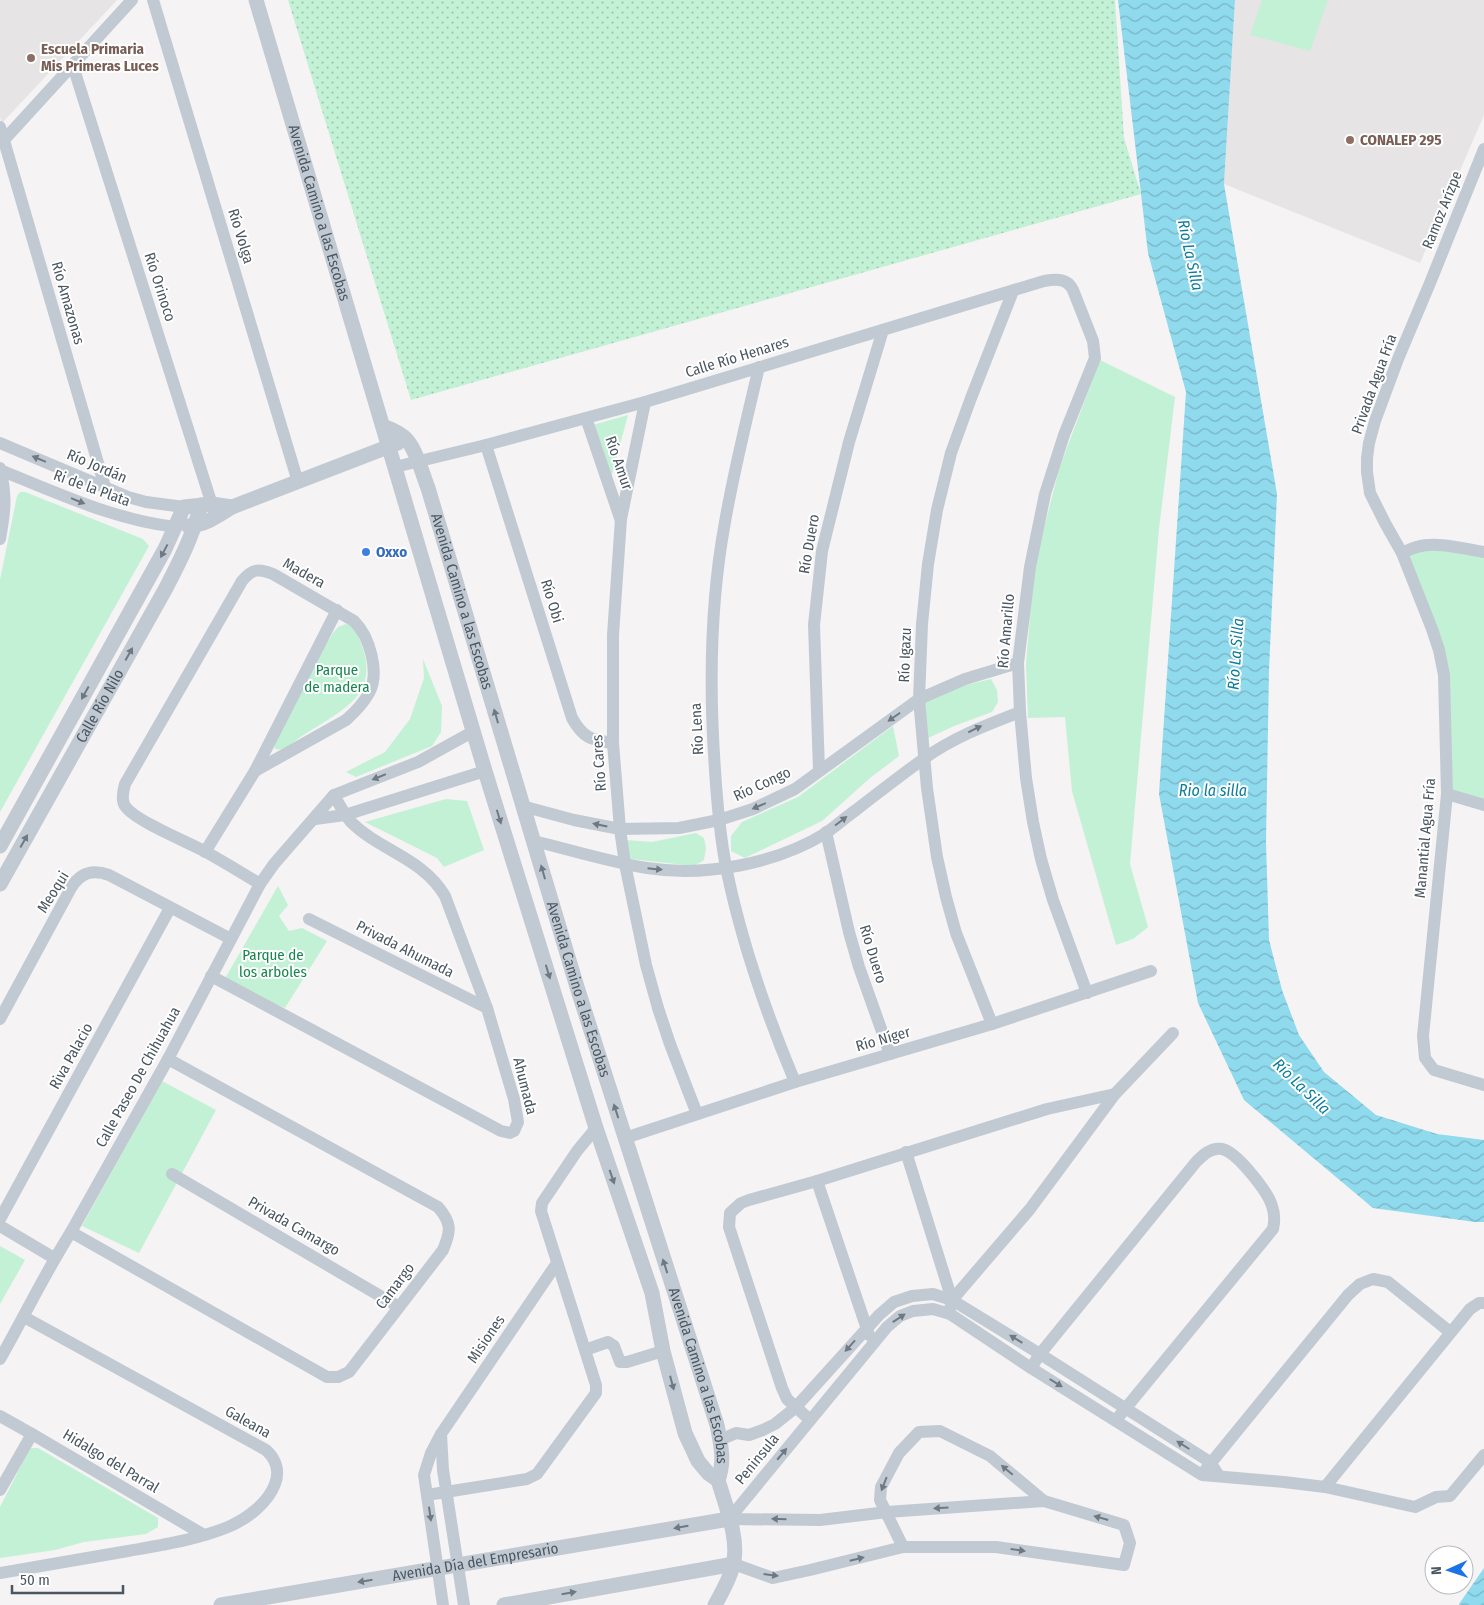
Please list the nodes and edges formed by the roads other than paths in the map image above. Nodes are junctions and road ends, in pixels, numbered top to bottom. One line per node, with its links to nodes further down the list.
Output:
1 (132, 0): 4 (street)
2 (154, 0): 23 (street, Río Volga)
3 (256, 0): 15 (street, Avenida Camino a las Escobas)
4 (73, 66): 6 (street); 26 (street, Río Orinoco)
5 (0, 127): 6 (street, Río Amazonas)
6 (4, 140): 24 (street, Río Amazonas)
7 (1484, 149): 9 (street, Ramoz Arízpe)
8 (1064, 280): 10 (street, Calle Río Henares); 34 (street, Río Amarillo)
9 (1430, 283): 32 (street, Privada Agua Fría)
10 (1013, 291): 11 (street, Calle Río Henares); 35 (street, Río Igazu)
11 (883, 330): 12 (street, Calle Río Henares); 41 (street, Río Duero)
12 (759, 367): 13 (street, Calle Río Henares); 49 (street, Río Lena)
13 (646, 402): 14 (street, Calle Río Henares); 27 (street, Río Cares)
14 (586, 418): 18 (street, Calle Río Henares); 27 (street, Río Amur)
15 (383, 426): 16 (street); 19 (street, Avenida Camino a las Escobas)
16 (407, 440): 19 (street); 20 (street, Avenida Camino a las Escobas)
17 (0, 443): 24 (street, Río Jordán, one-way to 17)
18 (486, 445): 20 (street, Calle Río Henares); 38 (street, Río Obi)
19 (389, 447): 21 (street, Avenida Camino a las Escobas); 23 (street)
20 (418, 462): 21 (street, Calle Río Henares); 46 (street, Avenida Camino a las Escobas, one-way to 20)
21 (395, 467): 37 (street, Avenida Camino a las Escobas)
22 (0, 470): 29 (street, Ri de la Plata, one-way to 29); 30 (street)
23 (298, 482): 26 (street)
24 (105, 487): 25 (street, Río Jordán)
25 (184, 507): 26 (street); 29 (street, Calle Río Nilo)
26 (210, 509): 28 (street, Calle Río Nilo)
27 (621, 519): 38 (street, Río Cares)
28 (196, 526): 29 (street); 57 (street, Calle Río Nilo, one-way to 28)
29 (176, 527): 53 (street, Calle Río Nilo, one-way to 53)
30 (0, 539)
31 (1484, 552): 32 (street)
32 (1402, 553): 43 (street, Manantial Agua Fría)
33 (337, 610): 42 (street); 42 (street, Madera); 54 (street, Madera)
34 (1018, 663): 35 (street, Río Congo); 36 (street, Río Amarillo)
35 (919, 699): 39 (street, Río Igazu); 41 (street, Río Congo, one-way to 41)
36 (1020, 712): 39 (street, one-way to 36); 65 (street, Río Amarillo)
37 (474, 731): 40 (street, Avenida Camino a las Escobas); 44 (street, Calle Paseo De Chihuahua, one-way to 44)
38 (612, 744): 50 (street, Río Cares)
39 (924, 758): 51 (street, one-way to 39); 69 (street, Río Igazu)
40 (485, 770): 47 (street); 66 (street, Avenida Camino a las Escobas, one-way to 66)
41 (819, 770): 49 (street, Río Congo, one-way to 49)
42 (255, 771): 54 (street)
43 (1447, 794): 45 (street); 74 (street, Manantial Agua Fría)
44 (334, 795): 47 (street, Ahumada); 48 (street, Calle Paseo De Chihuahua)
45 (1484, 805)
46 (522, 806): 50 (street, Río Congo, one-way to 46); 52 (street, Avenida Camino a las Escobas)
47 (345, 815): 48 (street); 67 (street, Ahumada)
48 (315, 818): 58 (street, Calle Paseo De Chihuahua)
49 (719, 820): 50 (street, Río Congo); 56 (street, Río Lena)
50 (620, 829): 55 (street, Río Cares)
51 (826, 832): 56 (street); 71 (street, Río Duero)
52 (534, 841): 55 (street); 64 (street, Avenida Camino a las Escobas, one-way to 52)
53 (0, 846)
54 (205, 852): 58 (street, Madera)
55 (625, 864): 56 (street, one-way to 56); 76 (street, Río Cares)
56 (726, 867): 73 (street, Río Lena)
57 (0, 884)
58 (260, 884): 61 (street, Calle Paseo De Chihuahua)
59 (170, 908): 61 (street, Meoqui); 68 (street, Meoqui); 82 (street, Riva Palacio)
60 (309, 919): 67 (street, Privada Ahumada)
61 (231, 939): 63 (street, Calle Paseo De Chihuahua)
62 (1151, 971): 65 (street, Río Níger)
63 (211, 976): 67 (street, Ahumada); 72 (street, Calle Paseo De Chihuahua)
64 (577, 987): 66 (street); 78 (street, Avenida Camino a las Escobas, one-way to 64)
65 (1087, 993): 69 (street, Río Níger)
66 (555, 995): 77 (street, Avenida Camino a las Escobas)
67 (486, 1008)
68 (0, 1019)
69 (992, 1024): 71 (street, Río Níger)
70 (1173, 1033): 75 (street)
71 (890, 1054): 73 (street, Río Níger)
72 (168, 1059): 84 (street, Calle Paseo De Chihuahua); 89 (street, Camargo)
73 (795, 1082): 76 (street, Río Níger)
74 (1484, 1085)
75 (1115, 1094): 79 (street); 87 (street)
76 (697, 1114): 78 (street, Río Níger)
77 (596, 1128): 86 (street); 96 (street, Avenida Camino a las Escobas, one-way to 96)
78 (625, 1138): 107 (street, Avenida Camino a las Escobas, one-way to 78)
79 (906, 1152): 81 (street); 87 (street)
80 (172, 1174): 89 (street, Privada Camargo)
81 (817, 1181): 92 (street); 100 (street)
82 (0, 1219)
83 (0, 1226): 85 (street)
84 (71, 1232): 85 (street, Calle Paseo De Chihuahua); 89 (street, Camargo)
85 (54, 1258): 91 (street, Calle Paseo De Chihuahua)
86 (557, 1263): 95 (street); 106 (street, Misiones)
87 (952, 1300): 90 (street); 92 (street, Peninsula); 97 (street, Peninsula, one-way to 87)
88 (1484, 1303): 93 (street)
89 (399, 1307)
90 (950, 1314): 94 (street, Peninsula, one-way to 90); 99 (street)
91 (24, 1317): 98 (street, Calle Paseo De Chihuahua); 120 (street, Galeana)
92 (866, 1328): 94 (street); 100 (street, Peninsula, one-way to 100)
93 (1450, 1332): 109 (street); 113 (street)
94 (873, 1344): 103 (street, Peninsula)
95 (585, 1350): 96 (street); 115 (street)
96 (663, 1351): 112 (street, Avenida Camino a las Escobas, one-way to 112)
97 (1040, 1354): 99 (street); 101 (street, Peninsula); 101 (street)
98 (0, 1360)
99 (1031, 1368): 104 (street, one-way to 104)
100 (795, 1408): 103 (street); 107 (street, Peninsula)
101 (1125, 1409): 104 (street); 109 (street, Peninsula, one-way to 101)
102 (0, 1416): 105 (street, Hidalgo del Parral)
103 (810, 1420): 119 (street, Peninsula, one-way to 103)
104 (1116, 1420): 110 (street)
105 (32, 1434): 114 (street); 120 (street, Hidalgo del Parral)
106 (441, 1434): 115 (street); 116 (street, Misiones)
107 (720, 1440): 112 (street, Avenida Camino a las Escobas)
108 (1484, 1455): 113 (street)
109 (1210, 1462): 110 (street); 111 (street)
110 (1202, 1475): 111 (street)
111 (1219, 1476): 113 (street)
112 (718, 1480): 119 (street)
113 (1324, 1487)
114 (0, 1490)
115 (447, 1492): 116 (street); 123 (street)
116 (427, 1495): 124 (street, Misiones, one-way to 124)
117 (1044, 1502): 118 (street, one-way to 118); 118 (street, one-way to 118); 121 (street, one-way to 117)
118 (887, 1512): 119 (street, one-way to 119); 121 (street)
119 (729, 1519): 122 (street); 123 (street, Avenida Día del Empresario, one-way to 123)
120 (204, 1535): 125 (street, Galeana)
121 (903, 1547): 122 (street, one-way to 121)
122 (734, 1564): 129 (street, one-way to 122); 130 (street)
123 (457, 1565): 124 (street, Avenida Día del Empresario); 128 (street)
124 (437, 1569): 126 (street, Avenida Día del Empresario, one-way to 126); 127 (street, Misiones)
125 (0, 1573)
126 (221, 1605)
127 (443, 1605)
128 (464, 1605)
129 (504, 1605)
130 (716, 1605)

